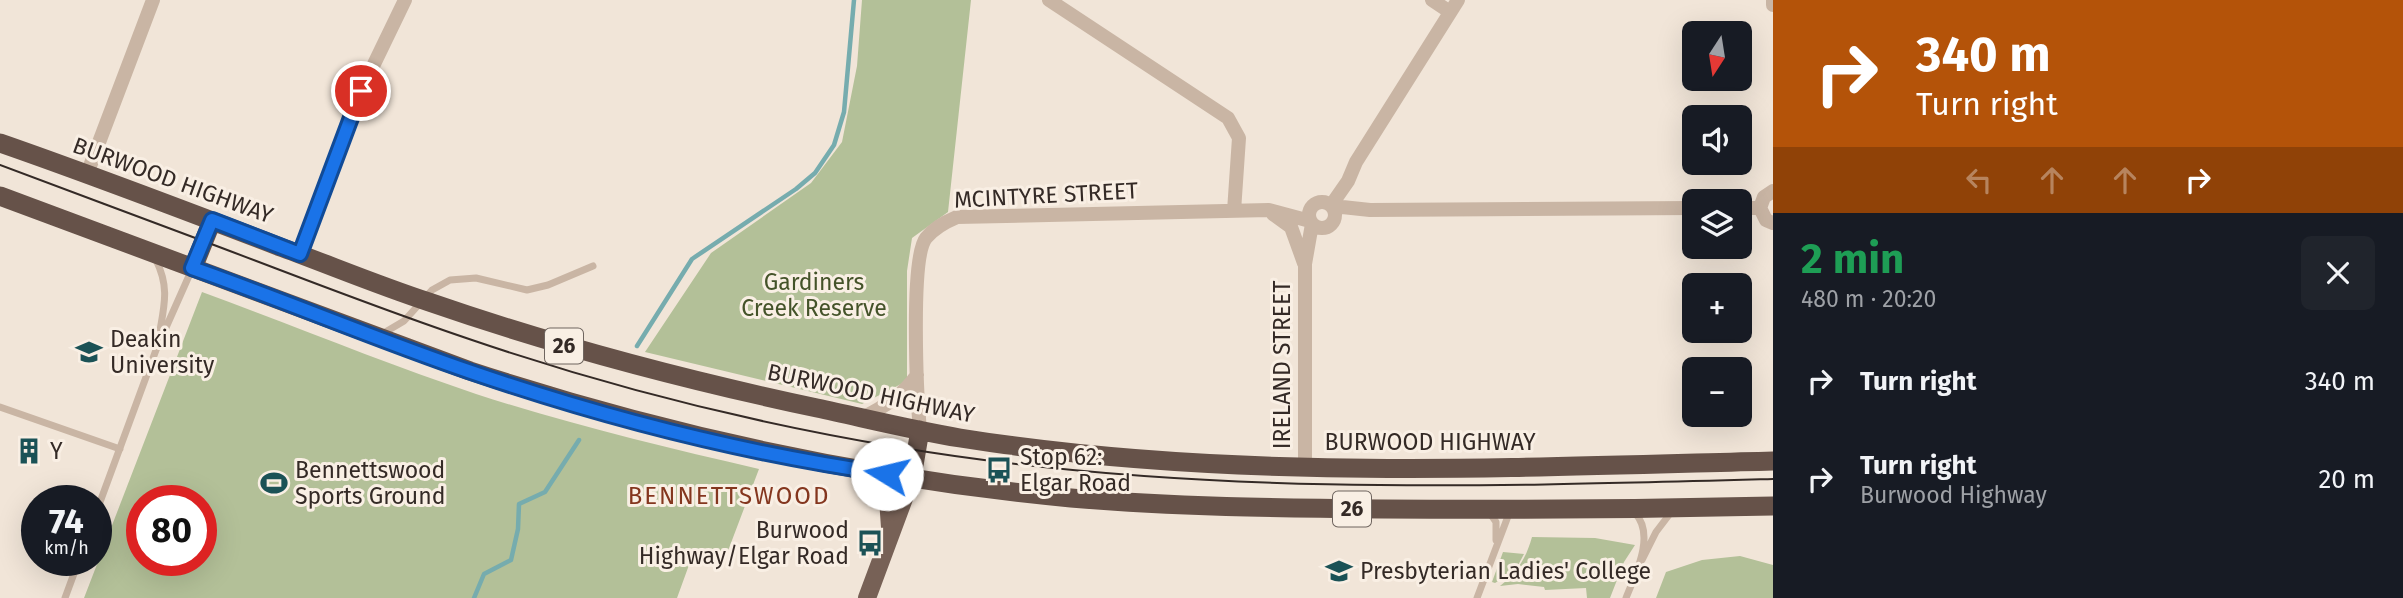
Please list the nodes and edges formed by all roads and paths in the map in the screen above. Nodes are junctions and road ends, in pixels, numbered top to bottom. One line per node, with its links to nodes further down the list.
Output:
1 (153, 0): 8 (street)
2 (405, 0): 22 (street)
3 (1049, 0): 17 (street)
4 (1432, 0): 5 (street)
5 (1454, 6): 7 (street, IRELAND STREET)
6 (0, 143): 8 (highway, BURWOOD HIGHWAY / 26)
7 (1356, 162): 9 (street, IRELAND STREET); 18 (street, IRELAND STREET)
8 (86, 174): 19 (highway, BURWOOD HIGHWAY / 26)
9 (1348, 181): 16 (street); 18 (street, IRELAND STREET)
10 (1773, 191): 14 (street)
11 (0, 196): 21 (highway, 26)
12 (1682, 208): 16 (street)
13 (1752, 208): 14 (street)
14 (1760, 208): 20 (street)
15 (1269, 210): 17 (street, MCINTYRE STREET); 18 (street, MCINTYRE STREET); 23 (street)
16 (1370, 210): 18 (street)
17 (1234, 211): 29 (street, MCINTYRE STREET)
18 (1321, 214): 23 (street, IRELAND STREET)
19 (212, 220): 22 (highway, BURWOOD HIGHWAY / 26); 25 (highway)
20 (1773, 223)
21 (152, 253): 25 (highway, 26); 28 (lane)
22 (300, 254): 26 (highway, BURWOOD HIGHWAY / 26)
23 (1305, 264): 35 (street, IRELAND STREET)
24 (593, 266): 26 (lane)
25 (192, 268): 27 (highway, 26); 28 (lane)
26 (421, 300): 27 (lane); 31 (highway, BURWOOD HIGHWAY / 26)
27 (377, 337): 36 (highway, 26)
28 (156, 350): 33 (lane)
29 (917, 375): 31 (street); 32 (street, MCINTYRE STREET)
30 (0, 407): 33 (lane)
31 (862, 418): 32 (highway, BURWOOD HIGHWAY / 26)
32 (920, 430): 35 (highway, BURWOOD HIGHWAY / 26); 37 (highway)
33 (120, 449): 38 (lane)
34 (1773, 461): 35 (highway, BURWOOD HIGHWAY / 26)
35 (1305, 466)
36 (873, 471): 37 (highway, 26); 44 (main road)
37 (912, 477): 42 (highway, 26); 44 (main road)
38 (106, 485)
39 (1773, 506): 40 (highway, 26)
40 (1674, 508): 41 (highway, 26); 46 (lane)
41 (1630, 509): 43 (highway, 26); 46 (lane)
42 (1484, 510): 43 (highway, 26); 45 (lane)
43 (1511, 510): 45 (lane)
44 (891, 534): 49 (main road)
45 (1494, 551): 50 (lane)
46 (1639, 563): 51 (lane)
47 (73, 576): 48 (lane)
48 (65, 598)
49 (867, 598)
50 (1477, 598)
51 (1626, 598)

